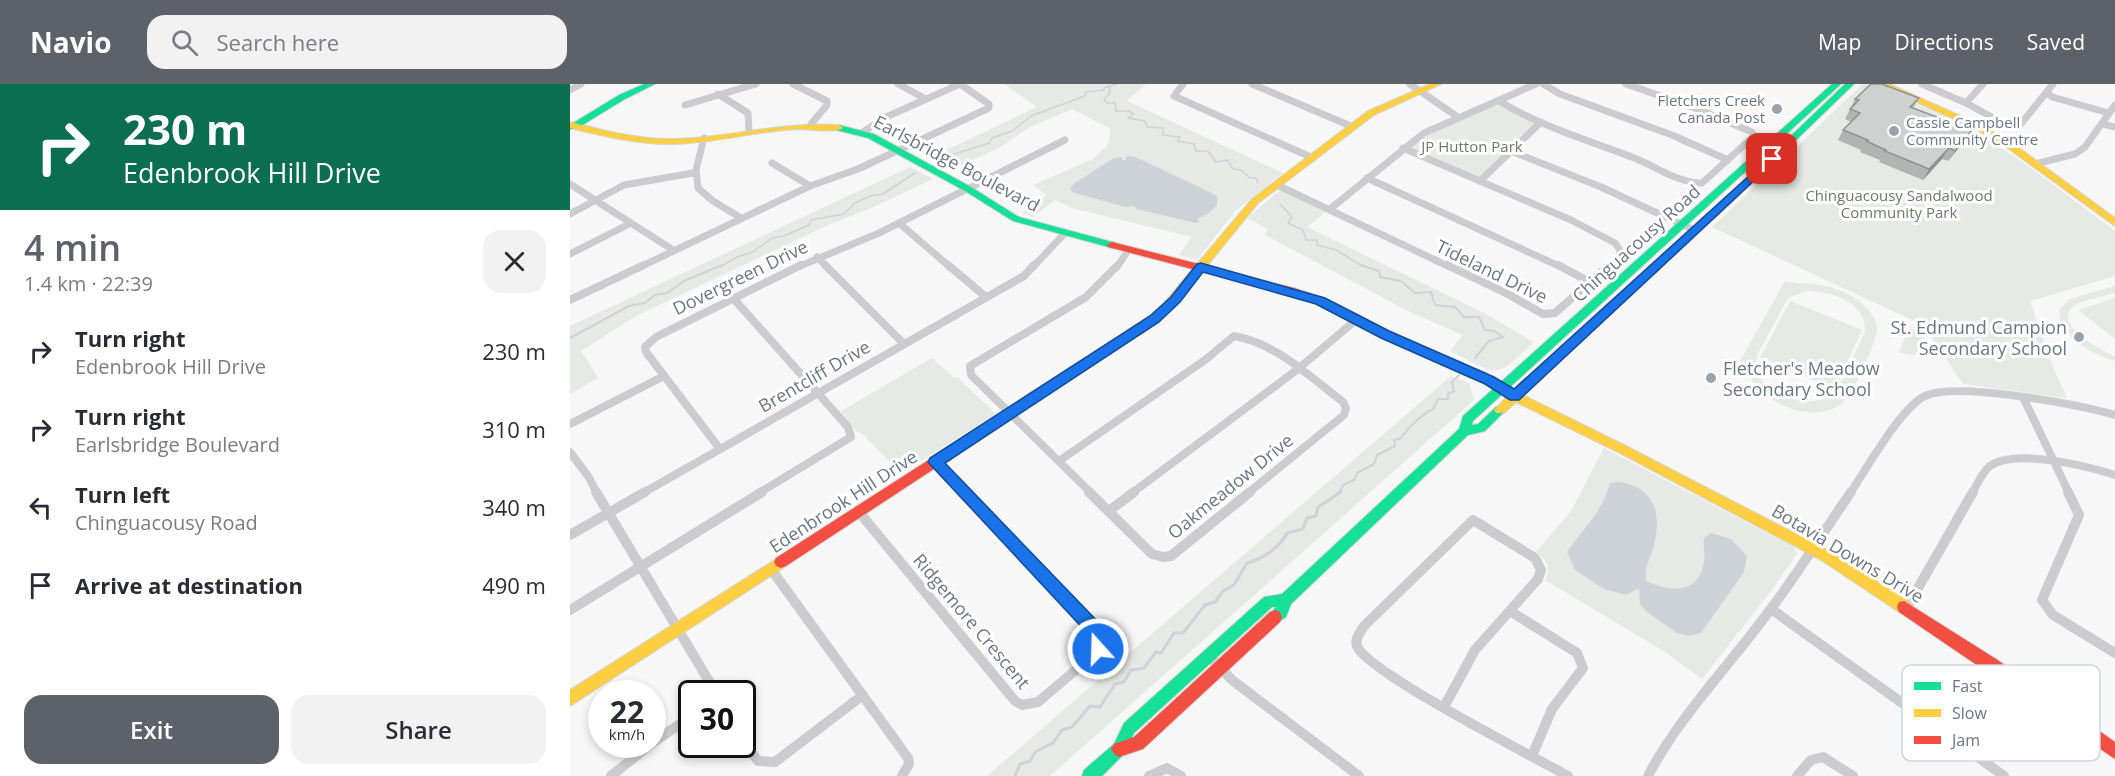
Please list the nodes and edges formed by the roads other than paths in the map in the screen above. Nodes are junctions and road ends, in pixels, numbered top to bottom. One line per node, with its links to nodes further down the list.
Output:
1 (581, 84): 21 (street)
2 (651, 84): 34 (street)
3 (756, 84): 23 (street)
4 (793, 84): 32 (street)
5 (898, 84): 24 (street)
6 (960, 84): 24 (street); 42 (street)
7 (1183, 84): 44 (street)
8 (1252, 84): 35 (street)
9 (1437, 84): 20 (street, Edenbrook Hill Drive)
10 (1536, 84): 25 (street)
11 (1543, 84): 45 (street)
12 (1626, 84): 45 (street)
13 (1837, 84): 63 (street, Chinguacousy Road)
14 (1850, 84): 64 (street, Chinguacousy Road)
15 (1882, 84): 47 (street)
16 (1895, 84): 47 (street)
17 (1922, 84): 26 (street)
18 (1983, 84): 26 (street)
19 (2054, 84): 22 (street)
20 (1414, 88): 30 (street); 35 (street, Edenbrook Hill Drive)
21 (570, 90)
22 (2047, 93): 26 (street); 29 (street)
23 (718, 94): 27 (street); 37 (street)
24 (926, 99): 38 (street)
25 (1499, 100): 30 (street); 31 (street)
26 (1966, 103)
27 (685, 105)
28 (2115, 105): 29 (street)
29 (2109, 113): 33 (street)
30 (1459, 118): 41 (street)
31 (1541, 122): 43 (street); 45 (street)
32 (811, 124): 37 (street, Earlsbridge Boulevard); 38 (street, Earlsbridge Boulevard)
33 (2103, 124): 36 (street); 47 (street)
34 (572, 127): 39 (street, Earlsbridge Boulevard)
35 (1353, 127): 44 (street, Edenbrook Hill Drive)
36 (2115, 127)
37 (748, 130): 39 (street, Earlsbridge Boulevard)
38 (863, 132): 42 (street, Earlsbridge Boulevard)
39 (704, 138): 48 (street)
40 (1065, 140): 54 (street, Dovergreen Drive)
41 (1403, 148): 49 (street); 50 (street, Tideland Drive)
42 (896, 151): 53 (street); 54 (street, Earlsbridge Boulevard)
43 (1511, 151): 50 (street); 63 (street)
44 (1313, 158): 52 (street, Edenbrook Hill Drive)
45 (1728, 160)
46 (772, 163): 53 (street)
47 (2040, 163): 58 (street); 62 (street)
48 (693, 173): 55 (street); 59 (street)
49 (1367, 178): 56 (street); 71 (street)
50 (1480, 181): 71 (street, Tideland Drive)
51 (570, 184): 55 (street)
52 (1277, 185): 56 (street, Tideland Drive); 70 (street, Edenbrook Hill Drive)
53 (810, 186): 59 (street)
54 (968, 189): 61 (street, Dovergreen Drive); 65 (street, Earlsbridge Boulevard)
55 (596, 201): 57 (street); 60 (street)
56 (1330, 209): 71 (street, Tideland Drive)
57 (570, 214)
58 (2115, 214)
59 (741, 218): 67 (street)
60 (631, 223): 67 (street); 68 (street)
61 (899, 223): 69 (street, Dovergreen Drive); 72 (street)
62 (2115, 223)
63 (1684, 225): 64 (street); 79 (street, Chinguacousy Road)
64 (1696, 231): 81 (street, Chinguacousy Road)
65 (1065, 233): 66 (street, Earlsbridge Boulevard); 72 (street, Brentcliff Drive)
66 (1129, 249): 70 (street, Earlsbridge Boulevard); 83 (street, Oakmeadow Drive)
67 (673, 250): 74 (street)
68 (570, 254)
69 (817, 257): 73 (street, Dovergreen Drive); 76 (street)
70 (1201, 267): 75 (street, Earlsbridge Boulevard); 83 (street, Edenbrook Hill Drive)
71 (1590, 282)
72 (986, 297): 76 (street, Brentcliff Drive)
73 (733, 298): 78 (street, Dovergreen Drive); 80 (street)
74 (570, 300)
75 (1357, 319): 77 (street); 79 (street, Earlsbridge Boulevard)
76 (904, 344): 80 (street, Brentcliff Drive)
77 (1298, 369): 89 (street); 93 (street); 93 (street, Oakmeadow Drive)
78 (664, 376): 85 (street); 87 (street, Dovergreen Drive)
79 (1502, 388): 81 (street, Earlsbridge Boulevard); 86 (street, Chinguacousy Road)
80 (816, 394): 87 (street, Brentcliff Drive); 98 (street)
81 (1515, 396): 86 (street, Chinguacousy Road); 97 (street, Botavia Downs Drive)
82 (2023, 398): 84 (street); 91 (street); 97 (street)
83 (1010, 413): 89 (street, Oakmeadow Drive); 90 (street, Edenbrook Hill Drive)
84 (2115, 415)
85 (570, 424)
86 (1465, 431): 100 (street, Chinguacousy Road)
87 (720, 449): 94 (street, Brentcliff Drive)
88 (572, 458): 94 (street)
89 (1059, 461): 93 (street, Oakmeadow Drive)
90 (935, 462): 95 (street, Edenbrook Hill Drive); 95 (street, Ridgemore Crescent)
91 (2054, 463): 92 (street); 102 (street); 106 (street)
92 (2115, 475)
93 (1108, 511)
94 (609, 512): 96 (street, Brentcliff Drive); 98 (street)
95 (859, 512): 99 (street, Edenbrook Hill Drive)
96 (570, 535)
97 (1812, 548): 101 (street); 102 (street, Botavia Downs Drive)
98 (641, 567): 103 (street); 105 (street)
99 (771, 569): 105 (street, Edenbrook Hill Drive); 111 (street)
100 (1285, 600): 107 (street, Chinguacousy Road); 109 (street, Chinguacousy Road)
101 (1771, 609): 113 (street); 129 (street)
102 (1906, 609): 108 (street, Botavia Downs Drive)
103 (570, 610)
104 (1510, 611): 114 (street); 114 (street); 118 (street)
105 (679, 628): 110 (street); 112 (street, Edenbrook Hill Drive)
106 (2115, 653)
107 (1209, 656): 109 (street); 116 (street, Chinguacousy Road)
108 (1992, 665)
109 (1220, 668): 116 (street, Chinguacousy Road); 127 (street)
110 (709, 680)
111 (863, 695): 120 (street); 123 (street)
112 (570, 699)
113 (1902, 703)
114 (1444, 707): 118 (street)
115 (2100, 740): 117 (street, Botavia Downs Drive)
116 (1119, 749): 124 (street, Chinguacousy Road)
117 (2115, 751)
118 (1532, 756): 128 (street)
119 (633, 758): 122 (street)
120 (753, 758)
121 (1983, 761): 132 (street)
122 (611, 776)
123 (902, 776)
124 (1090, 776)
125 (1149, 776): 126 (street)
126 (1181, 776)
127 (1359, 776)
128 (1568, 776)
129 (1648, 776)
130 (1797, 776): 131 (street)
131 (1852, 776)
132 (2004, 776)

